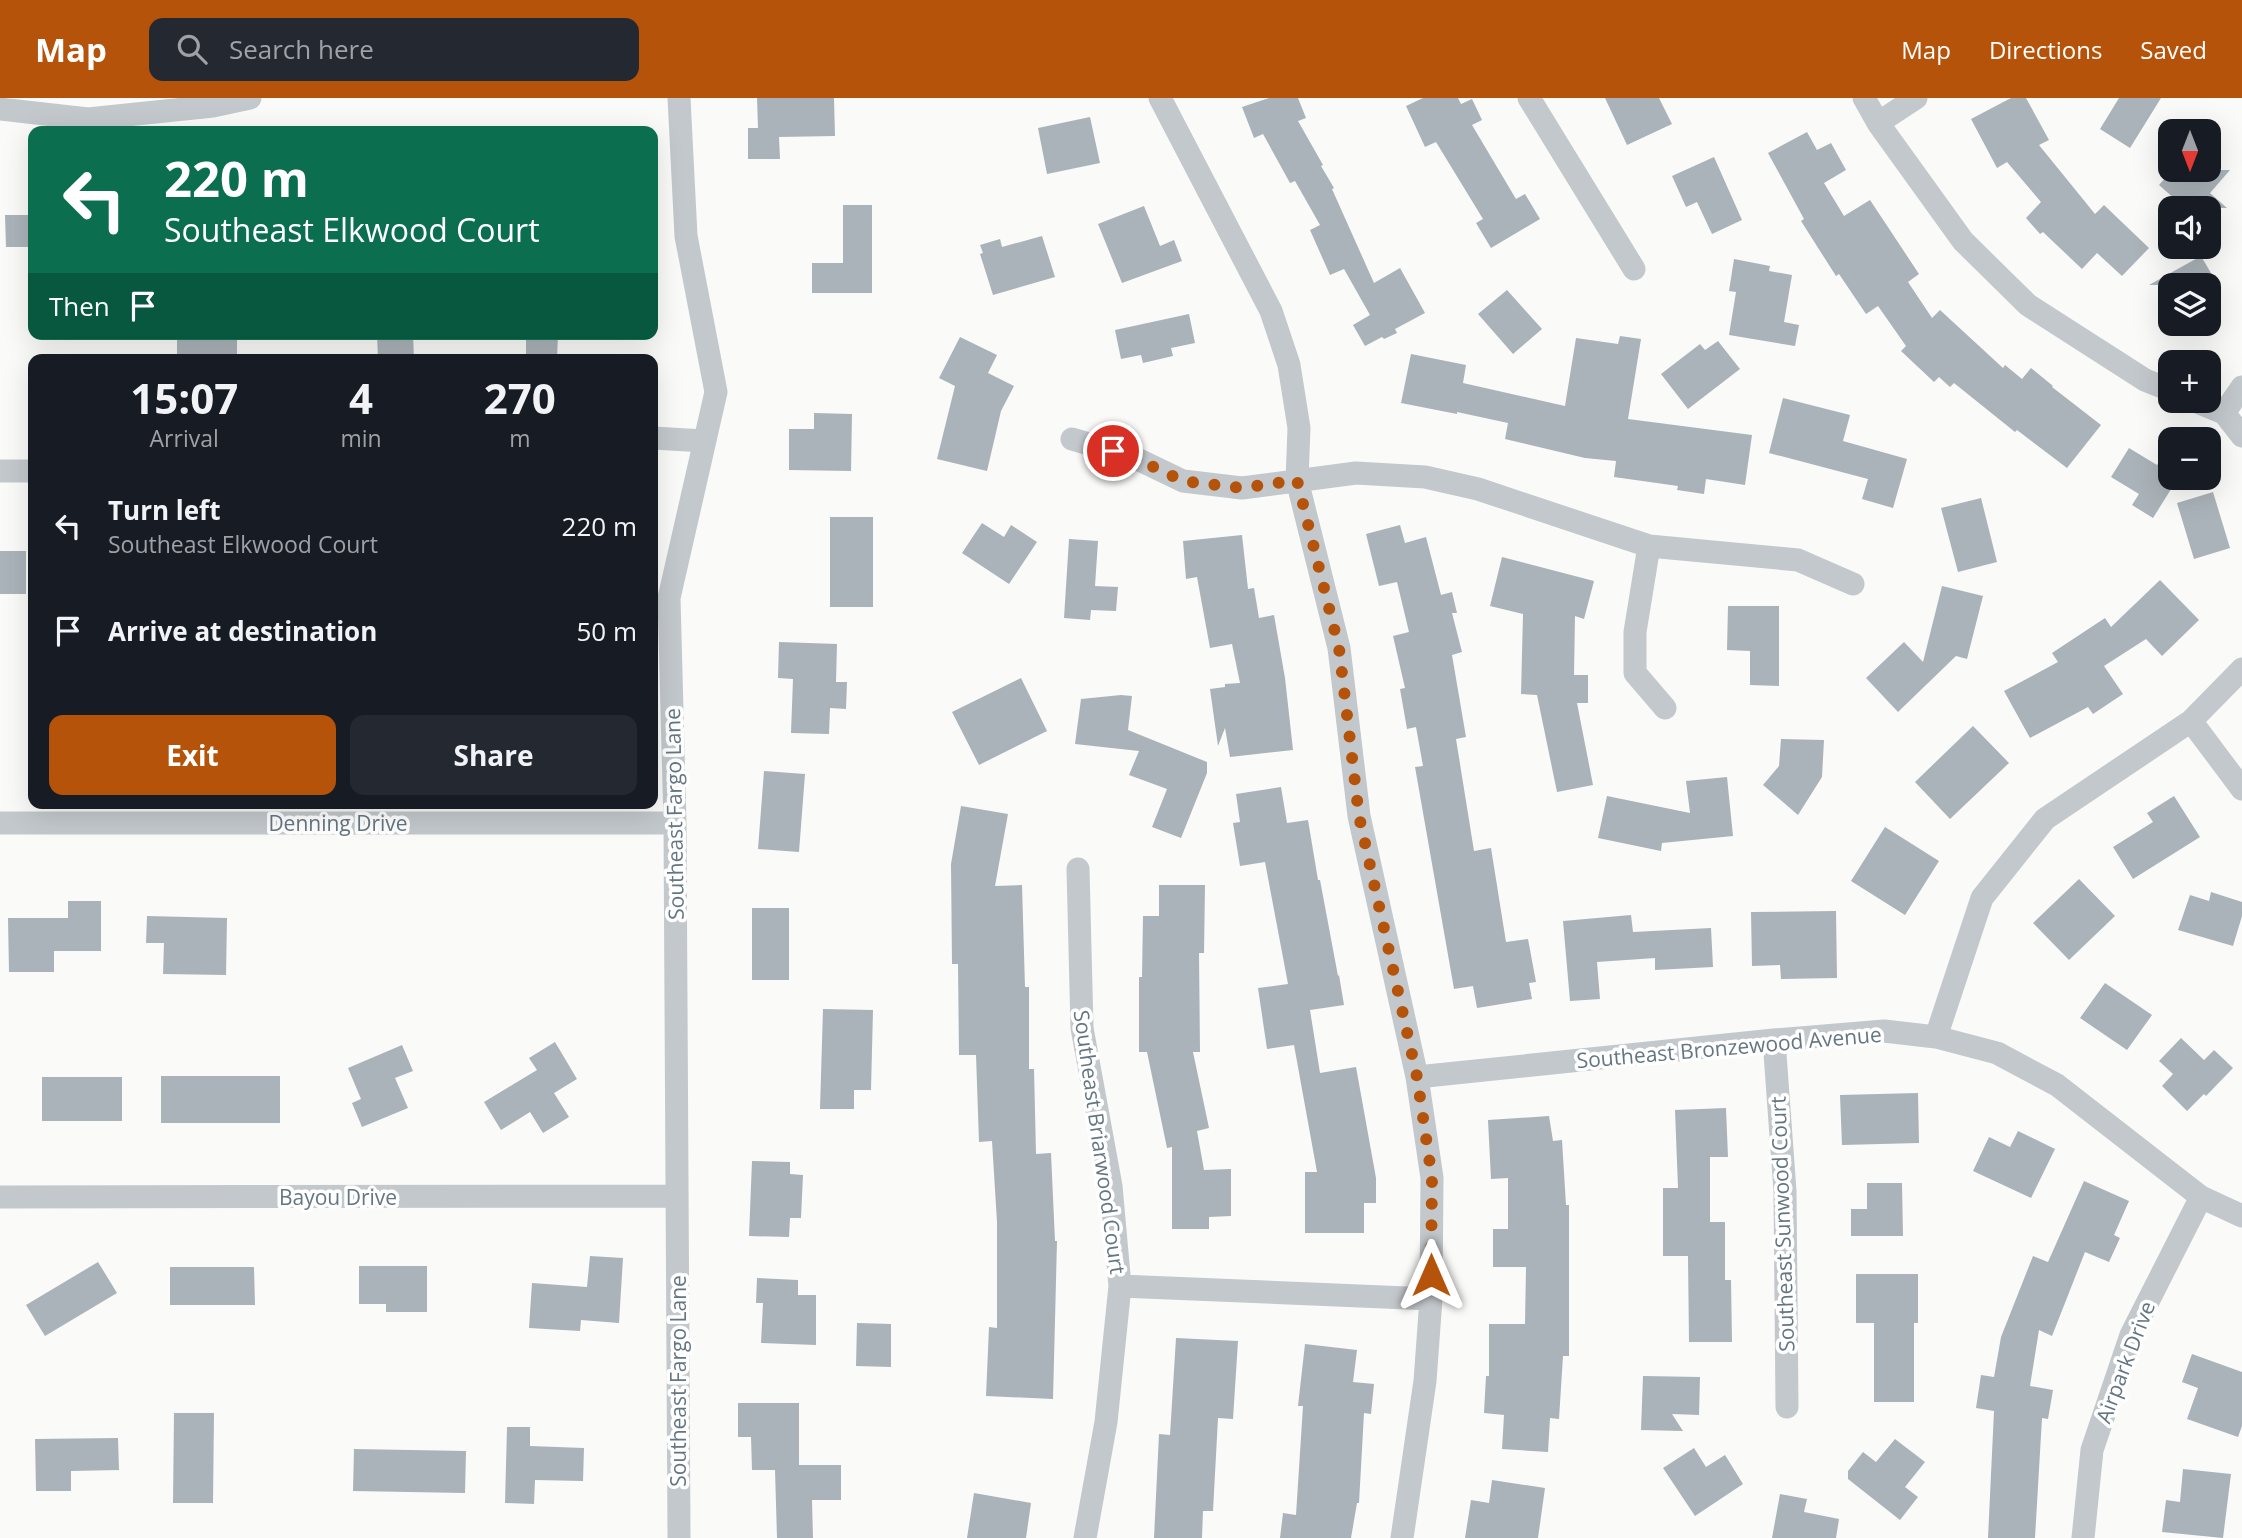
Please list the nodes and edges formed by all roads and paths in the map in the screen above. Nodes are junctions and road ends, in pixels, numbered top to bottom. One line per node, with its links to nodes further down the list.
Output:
1 (250, 98): 7 (street)
2 (679, 98): 17 (street, Southeast Fargo Lane)
3 (1160, 98): 20 (street)
4 (1530, 98): 9 (street)
5 (1864, 98): 8 (street)
6 (1916, 98): 8 (street)
7 (0, 109)
8 (1878, 123): 10 (street)
9 (1634, 270)
10 (2158, 385)
11 (2242, 387): 13 (street)
12 (2221, 412): 13 (street)
13 (2224, 413): 14 (street)
14 (2242, 436)
15 (658, 438): 17 (street)
16 (1072, 439): 20 (street)
17 (704, 441): 28 (street, Southeast Fargo Lane)
18 (0, 471): 19 (street)
19 (28, 471)
20 (1297, 480): 21 (street); 32 (street)
21 (1649, 546): 22 (street); 24 (street)
22 (1853, 584)
23 (2242, 669): 25 (street)
24 (1665, 708)
25 (2191, 721): 26 (street); 30 (street)
26 (2242, 789)
27 (0, 822): 28 (street, Denning Drive)
28 (675, 822): 33 (street, Southeast Fargo Lane)
29 (1078, 869): 37 (street, Southeast Briarwood Court)
30 (1936, 1037): 31 (street, Southeast Bronzewood Avenue); 35 (street, Southeast Bronzewood Avenue)
31 (1774, 1040): 32 (street, Southeast Bronzewood Avenue); 39 (street, Southeast Sunwood Court)
32 (1417, 1077): 38 (street)
33 (677, 1196): 34 (street, Bayou Drive); 40 (street, Southeast Fargo Lane)
34 (0, 1197)
35 (2201, 1197): 36 (street, Southeast Bronzewood Avenue); 43 (street, Airpark Drive)
36 (2242, 1216)
37 (1120, 1286): 38 (street); 41 (street, Southeast Briarwood Court)
38 (1431, 1299): 42 (street)
39 (1787, 1408)
40 (679, 1538)
41 (1085, 1538)
42 (1402, 1538)
43 (2083, 1538)

